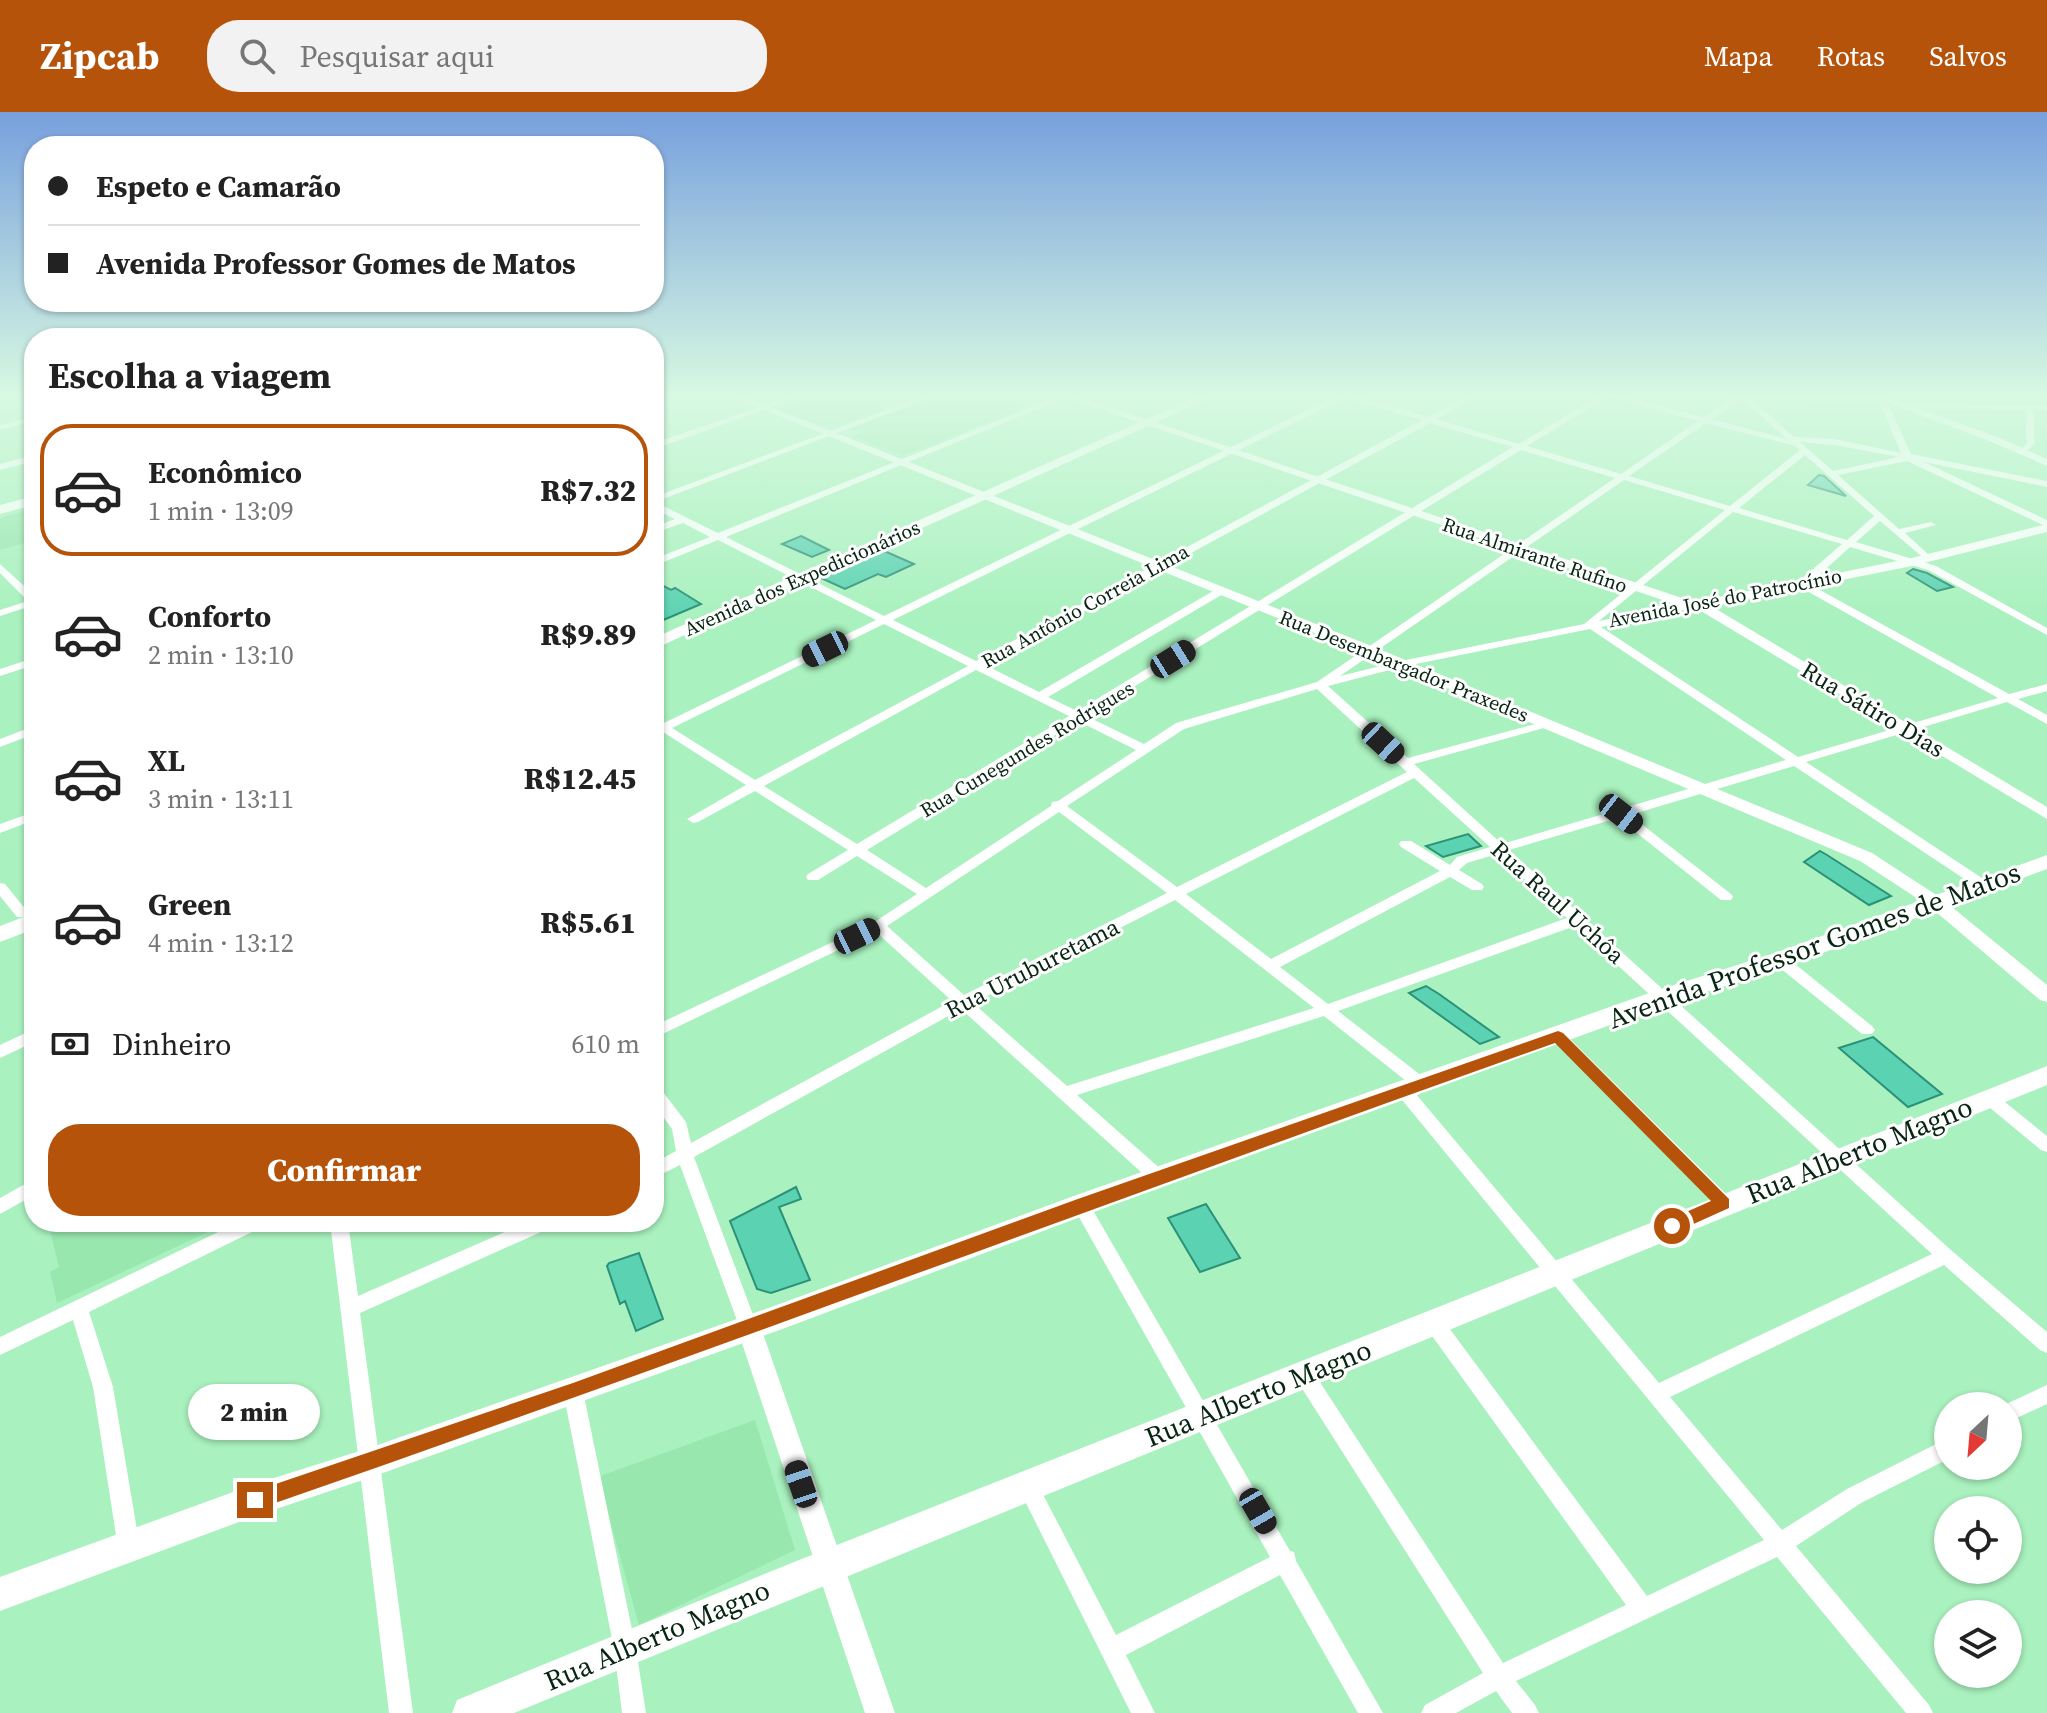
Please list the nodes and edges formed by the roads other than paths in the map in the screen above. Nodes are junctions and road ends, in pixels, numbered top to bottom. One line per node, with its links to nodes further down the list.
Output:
1 (739, 469): 21 (street)
2 (885, 469): 34 (street)
3 (913, 469): 20 (street, Rua Desembargador Praxedes)
4 (1039, 469): 20 (main road, Avenida dos Expedicionários)
5 (1189, 469): 32 (street)
6 (1281, 469): 18 (street, Rua Almirante Rufino)
7 (1340, 469): 18 (street, Rua Antônio Correia Lima)
8 (1486, 469): 26 (street, Rua Cunegundes Rodrigues)
9 (1594, 469): 17 (street)
10 (1634, 469): 17 (street)
11 (1774, 469): 25 (street)
12 (1825, 469): 16 (street)
13 (1856, 469): 16 (street)
14 (1930, 469): 31 (street)
15 (1965, 469): 19 (street)
16 (1831, 474): 27 (street)
17 (1622, 477): 25 (street); 36 (street)
18 (1317, 481): 26 (street, Rua Almirante Rufino); 41 (street, Rua Antônio Correia Lima)
19 (2047, 484)
20 (980, 495): 32 (street, Rua Desembargador Praxedes); 42 (main road, Avenida dos Expedicionários)
21 (664, 498)
22 (24, 504): 24 (main road)
23 (664, 508): 28 (street)
24 (3, 509)
25 (1732, 509): 35 (street); 44 (street)
26 (1412, 514): 36 (street, Rua Almirante Rufino); 49 (street, Rua Cunegundes Rodrigues)
27 (1879, 517): 33 (street); 35 (street)
28 (682, 520): 30 (street); 34 (street)
29 (1931, 525): 33 (street)
30 (664, 526)
31 (2047, 526): 37 (street, Avenida José do Patrocínio)
32 (1067, 530): 41 (street, Rua Desembargador Praxedes); 51 (street)
33 (1897, 532): 37 (street)
34 (718, 537): 38 (street); 42 (street)
35 (1847, 543): 39 (street); 43 (street)
36 (1519, 549): 44 (street, Rua Almirante Rufino); 56 (street)
37 (1926, 557): 39 (street, Avenida José do Patrocínio)
38 (664, 559)
39 (1912, 562): 43 (street, Avenida José do Patrocínio); 54 (street)
40 (0, 567): 45 (street)
41 (1157, 567): 46 (street, Rua Desembargador Praxedes); 58 (street, Rua Antônio Correia Lima)
42 (798, 576): 51 (street); 53 (main road, Avenida dos Expedicionários); 55 (main road, Avenida dos Expedicionários)
43 (1802, 584): 47 (street, Avenida José do Patrocínio); 64 (street)
44 (1632, 587): 47 (street, Rua Almirante Rufino); 52 (street)
45 (24, 591)
46 (1219, 592): 49 (street, Rua Desembargador Praxedes); 63 (street)
47 (1695, 604): 52 (street, Avenida José do Patrocínio); 69 (street, Rua Sátiro Dias)
48 (24, 605): 50 (street)
49 (1257, 607): 56 (street, Rua Desembargador Praxedes); 65 (street, Rua Cunegundes Rodrigues)
50 (0, 613)
51 (884, 620): 58 (street); 67 (street)
52 (1589, 624): 57 (street, Avenida José do Patrocínio); 74 (street)
53 (664, 632)
54 (2047, 632)
55 (664, 639)
56 (1369, 650): 57 (street, Rua Desembargador Praxedes); 61 (street)
57 (1401, 664): 61 (street, Avenida José do Patrocínio); 68 (street, Rua Desembargador Praxedes)
58 (977, 665): 63 (street); 76 (street, Rua Antônio Correia Lima)
59 (24, 668): 60 (street)
60 (0, 673)
61 (1320, 685): 73 (street, Avenida José do Patrocínio); 75 (street, Rua Raul Uchôa)
62 (2047, 687): 64 (street)
63 (1039, 697): 65 (street)
64 (2007, 699): 66 (street); 69 (street)
65 (1080, 717): 73 (street); 86 (street, Rua Cunegundes Rodrigues)
66 (2047, 720)
67 (664, 724)
68 (1547, 724): 75 (street, Rua Uruburetama); 77 (street, Rua Desembargador Praxedes)
69 (1905, 728): 74 (street); 80 (street, Rua Sátiro Dias)
70 (664, 731): 76 (street)
71 (24, 734): 72 (street)
72 (0, 743)
73 (1144, 749): 78 (street, Avenida José do Patrocínio)
74 (1795, 761): 77 (street); 90 (street)
75 (1409, 768): 85 (street, Rua Raul Uchôa); 94 (street, Rua Uruburetama)
76 (753, 786): 81 (street, Rua Antônio Correia Lima); 86 (street)
77 (1701, 789): 79 (street); 96 (street, Rua Desembargador Praxedes)
78 (1057, 805): 93 (street, Avenida José do Patrocínio); 94 (street)
79 (1621, 814): 85 (street); 95 (street)
80 (2047, 814)
81 (693, 819)
82 (24, 820): 83 (street)
83 (0, 829)
84 (1406, 844): 88 (street)
85 (1499, 849): 88 (street); 99 (street, Rua Raul Uchôa)
86 (857, 851): 89 (street, Rua Cunegundes Rodrigues); 93 (street)
87 (2047, 862): 90 (main road, Avenida Professor Gomes de Matos)
88 (1452, 870): 92 (street); 105 (street)
89 (813, 877)
90 (1983, 885): 96 (main road, Avenida Professor Gomes de Matos)
91 (0, 887): 97 (street)
92 (1477, 887)
93 (925, 893): 102 (street, Avenida José do Patrocínio)
94 (1176, 893): 105 (street); 108 (street, Rua Uruburetama)
95 (1726, 897)
96 (1935, 902): 104 (main road, Avenida Professor Gomes de Matos); 106 (street, Rua Desembargador Praxedes)
97 (24, 911)
98 (24, 919): 101 (main road)
99 (1577, 920): 107 (street, Rua Raul Uchôa); 109 (street)
100 (24, 922): 103 (main road)
101 (0, 924)
102 (878, 926): 108 (street); 110 (street, Avenida José do Patrocínio)
103 (0, 935)
104 (1780, 960): 107 (main road, Avenida Professor Gomes de Matos); 111 (street)
105 (1270, 966): 109 (street)
106 (2047, 995)
107 (1663, 997): 112 (main road, Avenida Professor Gomes de Matos); 122 (street, Rua Raul Uchôa)
108 (962, 1002): 117 (street); 121 (street, Rua Uruburetama)
109 (1326, 1010): 116 (street); 117 (street)
110 (664, 1027)
111 (1867, 1030)
112 (1558, 1036): 116 (main road, Avenida Professor Gomes de Matos); 126 (street)
113 (24, 1040): 114 (street)
114 (0, 1052)
115 (2047, 1075): 118 (main road, Rua Alberto Magno)
116 (1412, 1088): 124 (main road, Avenida Professor Gomes de Matos); 133 (street)
117 (1065, 1093): 124 (street)
118 (1989, 1098): 120 (street); 122 (main road, Rua Alberto Magno)
119 (664, 1105): 121 (street)
120 (2047, 1145)
121 (685, 1156): 123 (street, Rua Uruburetama); 137 (street)
122 (1839, 1157): 126 (main road, Rua Alberto Magno); 132 (street, Rua Raul Uchôa)
123 (664, 1166)
124 (1158, 1177): 127 (main road, Avenida Professor Gomes de Matos)
125 (24, 1192): 128 (street)
126 (1724, 1203): 133 (main road, Rua Alberto Magno)
127 (1081, 1205): 137 (main road, Avenida Professor Gomes de Matos); 145 (street)
128 (0, 1207)
129 (235, 1232): 134 (street)
130 (340, 1232): 135 (street)
131 (523, 1232): 135 (street)
132 (1946, 1256): 138 (street, Rua Raul Uchôa); 142 (street)
133 (1556, 1271): 136 (main road, Rua Alberto Magno); 142 (street)
134 (79, 1308): 139 (street); 150 (street)
135 (351, 1308): 147 (street)
136 (1434, 1323): 140 (main road, Rua Alberto Magno); 154 (street)
137 (749, 1328): 141 (main road, Avenida Professor Gomes de Matos); 152 (street)
138 (2047, 1344)
139 (0, 1346)
140 (1303, 1373): 145 (main road, Rua Alberto Magno); 157 (street)
141 (573, 1391): 147 (main road, Avenida Professor Gomes de Matos); 155 (street)
142 (1655, 1394): 149 (street)
143 (2047, 1394): 144 (street)
144 (2022, 1406)
145 (1203, 1414): 148 (main road, Rua Alberto Magno); 151 (street)
146 (1934, 1455): 149 (street)
147 (369, 1463): 150 (main road, Avenida Professor Gomes de Matos); 159 (street)
148 (1028, 1486): 152 (main road, Rua Alberto Magno); 156 (street)
149 (1780, 1544): 154 (street); 158 (street)
150 (129, 1548): 153 (main road, Avenida Professor Gomes de Matos)
151 (1286, 1560): 156 (street); 164 (street)
152 (828, 1565): 155 (main road, Rua Alberto Magno); 162 (street)
153 (0, 1594)
154 (1642, 1608): 157 (street)
155 (625, 1649): 160 (main road, Rua Alberto Magno); 161 (street)
156 (1111, 1650): 163 (street)
157 (1499, 1677): 165 (street); 166 (street)
158 (1916, 1712)
159 (401, 1713)
160 (470, 1713)
161 (634, 1713)
162 (880, 1713)
163 (1143, 1713)
164 (1371, 1713)
165 (1433, 1713)
166 (1527, 1713)

